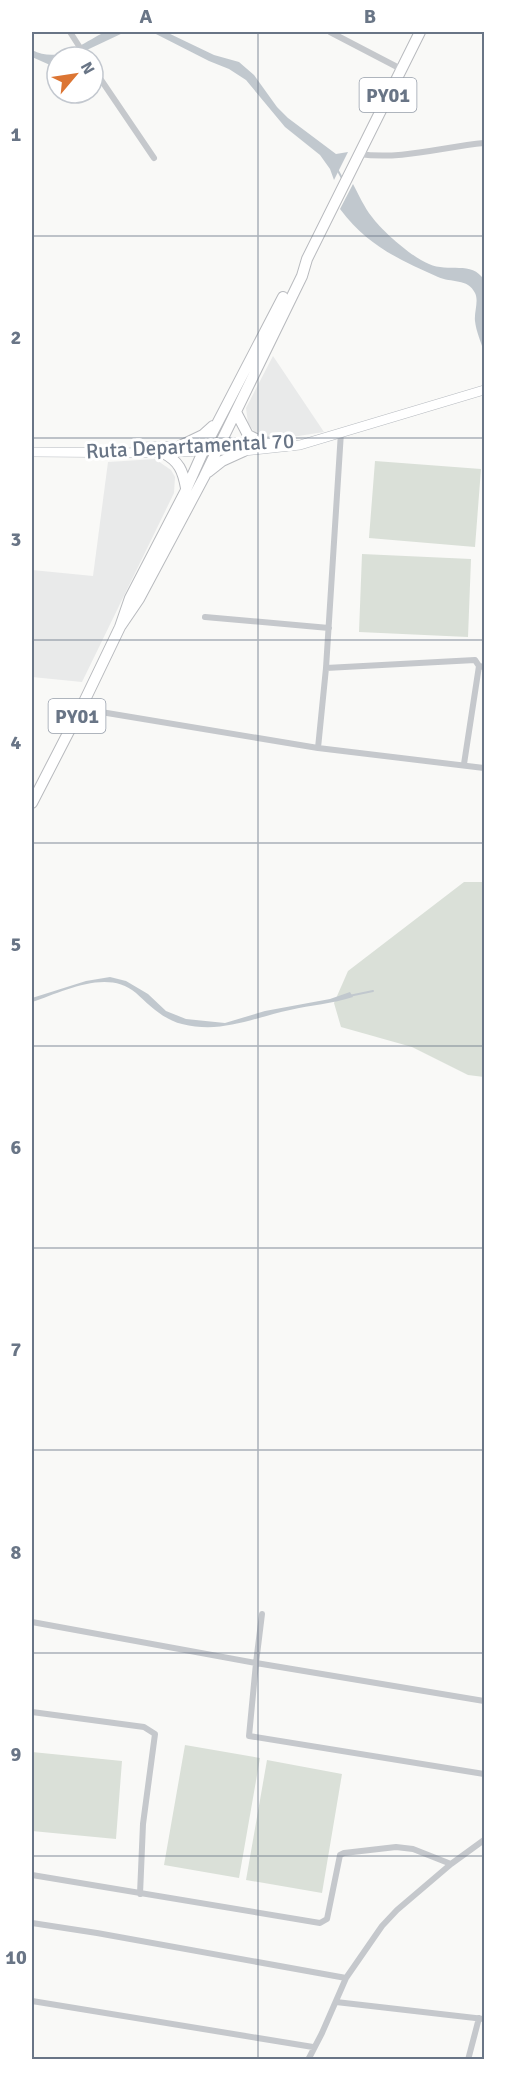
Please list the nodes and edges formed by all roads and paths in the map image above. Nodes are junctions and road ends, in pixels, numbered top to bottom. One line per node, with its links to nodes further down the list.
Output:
1 (70, 32): 4 (street)
2 (330, 32): 5 (street)
3 (420, 32): 5 (highway, PY01)
4 (79, 45)
5 (401, 69): 8 (highway, PY01)
6 (105, 86): 9 (street)
7 (484, 143): 8 (street)
8 (358, 156): 10 (highway, PY01)
9 (154, 158)
10 (307, 259): 12 (highway, PY01); 13 (highway, PY01)
11 (484, 390): 14 (main road)
12 (236, 412): 16 (highway); 18 (highway, PY01)
13 (218, 422): 17 (highway); 19 (highway, PY01)
14 (341, 432): 15 (main road); 28 (street)
15 (311, 440): 16 (main road, Ruta Departamental 70); 20 (main road, Ruta Departamental 70)
16 (264, 443): 18 (main road, Ruta Departamental 70)
17 (180, 446): 19 (main road, Ruta Departamental 70); 22 (main road, Ruta Departamental 70)
18 (219, 447): 19 (main road, Ruta Departamental 70); 20 (main road, Ruta Departamental 70); 24 (highway, PY01)
19 (204, 448): 23 (main road); 25 (highway, PY01)
20 (244, 451): 24 (highway)
21 (32, 452): 22 (main road, Ruta Departamental 70)
22 (98, 453): 23 (main road)
23 (163, 453): 25 (highway)
24 (204, 477): 27 (highway, PY01)
25 (186, 488): 27 (highway, PY01)
26 (205, 617): 28 (street)
27 (120, 627): 31 (highway, PY01)
28 (329, 628): 30 (street)
29 (482, 666): 30 (street); 33 (street)
30 (326, 668): 32 (street)
31 (82, 706): 32 (street); 35 (highway, PY01)
32 (318, 748): 33 (street)
33 (464, 764): 34 (street)
34 (484, 768)
35 (32, 803)
36 (262, 1614): 38 (street)
37 (32, 1622): 38 (street)
38 (256, 1663): 39 (street); 41 (street)
39 (484, 1701)
40 (32, 1713): 45 (street)
41 (484, 1774)
42 (484, 1840): 43 (street)
43 (452, 1864): 45 (street); 49 (street)
44 (32, 1875): 45 (street)
45 (140, 1894)
46 (32, 1923): 47 (street)
47 (41, 1925): 48 (street); 49 (street)
48 (32, 1931)
49 (346, 1978): 51 (street)
50 (32, 2001): 53 (street)
51 (336, 2002): 52 (street); 53 (street)
52 (482, 2018): 55 (street)
53 (313, 2048): 54 (street)
54 (308, 2060)
55 (468, 2060)

